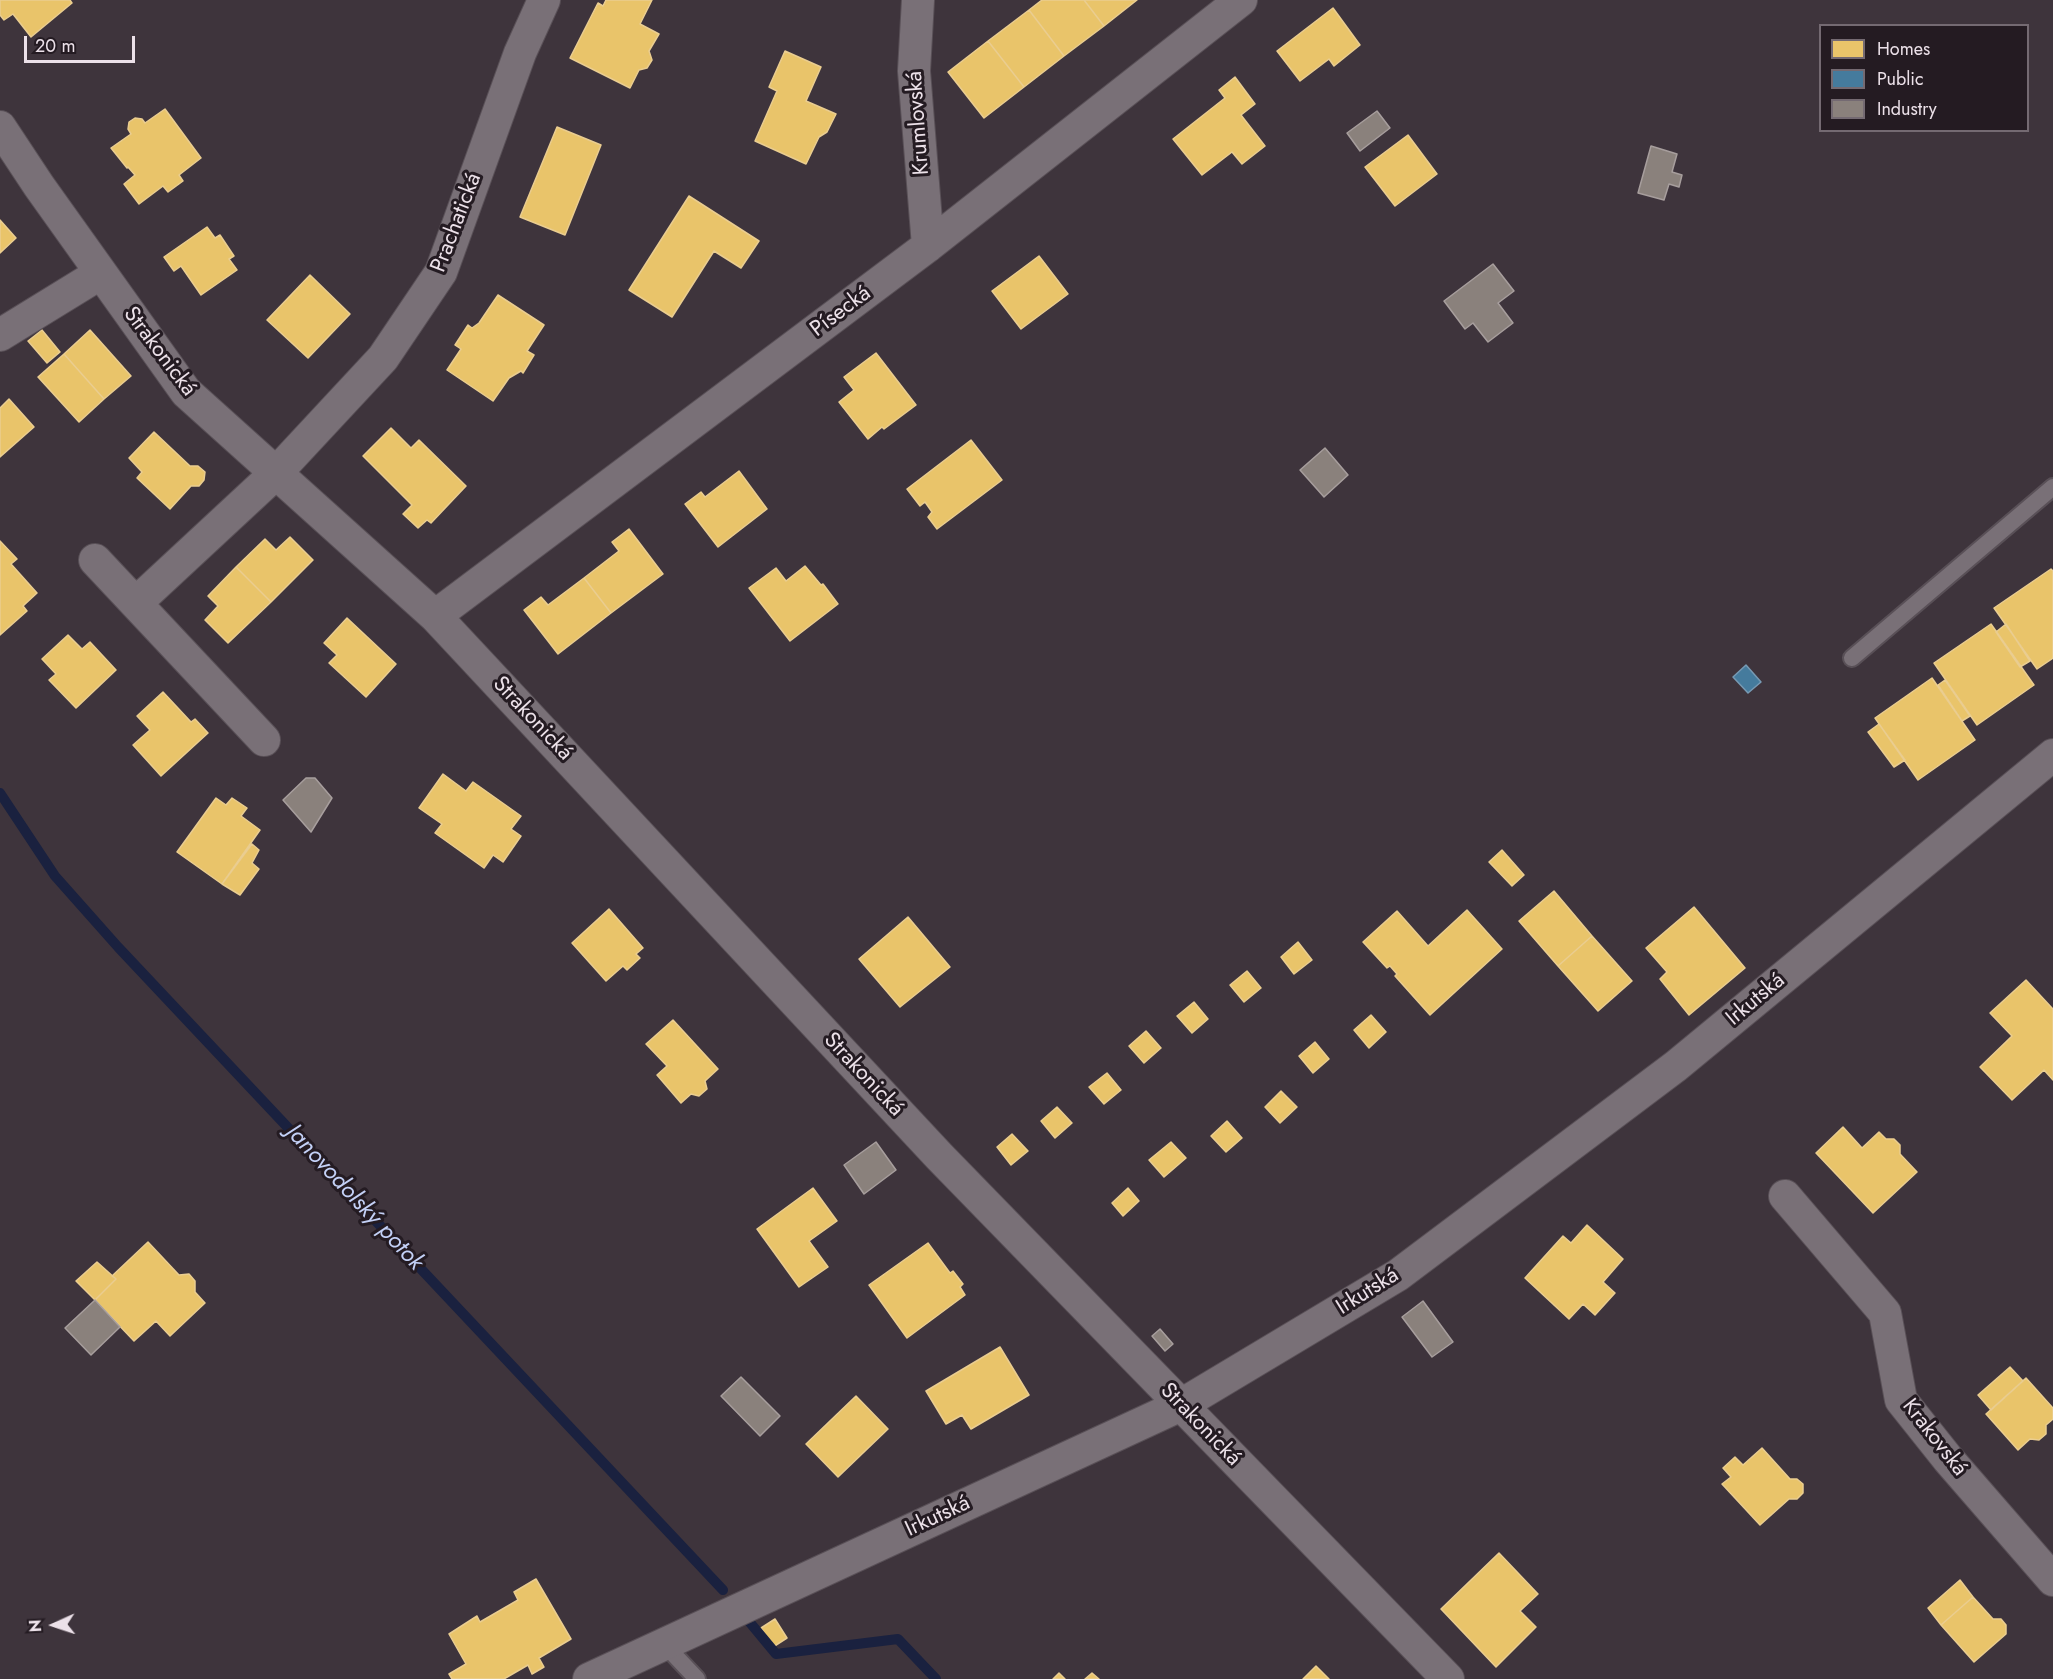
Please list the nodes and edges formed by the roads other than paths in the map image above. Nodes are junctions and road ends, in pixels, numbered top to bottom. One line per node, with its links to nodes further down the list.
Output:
1 (544, 0): 8 (street, Prachatická)
2 (918, 0): 5 (street, Krumlovská)
3 (1241, 0): 5 (street, Písecká)
4 (0, 127): 6 (street, Strakonická)
5 (928, 246): 12 (street, Písecká)
6 (101, 273): 7 (street); 8 (street, Strakonická)
7 (0, 335)
8 (276, 473): 11 (street); 12 (street, Strakonická)
9 (2053, 487): 13 (lane)
10 (95, 560): 11 (street)
11 (136, 603): 14 (street)
12 (435, 616): 17 (street, Strakonická)
13 (1852, 658)
14 (264, 740)
15 (2050, 762): 17 (street, Irkutská)
16 (1785, 1196): 18 (street, Krakovská)
17 (1181, 1405): 19 (street, Irkutská); 22 (street, Strakonická)
18 (2053, 1580)
19 (664, 1644): 20 (street, Irkutská); 21 (lane)
20 (589, 1679)
21 (697, 1679)
22 (1448, 1679)

